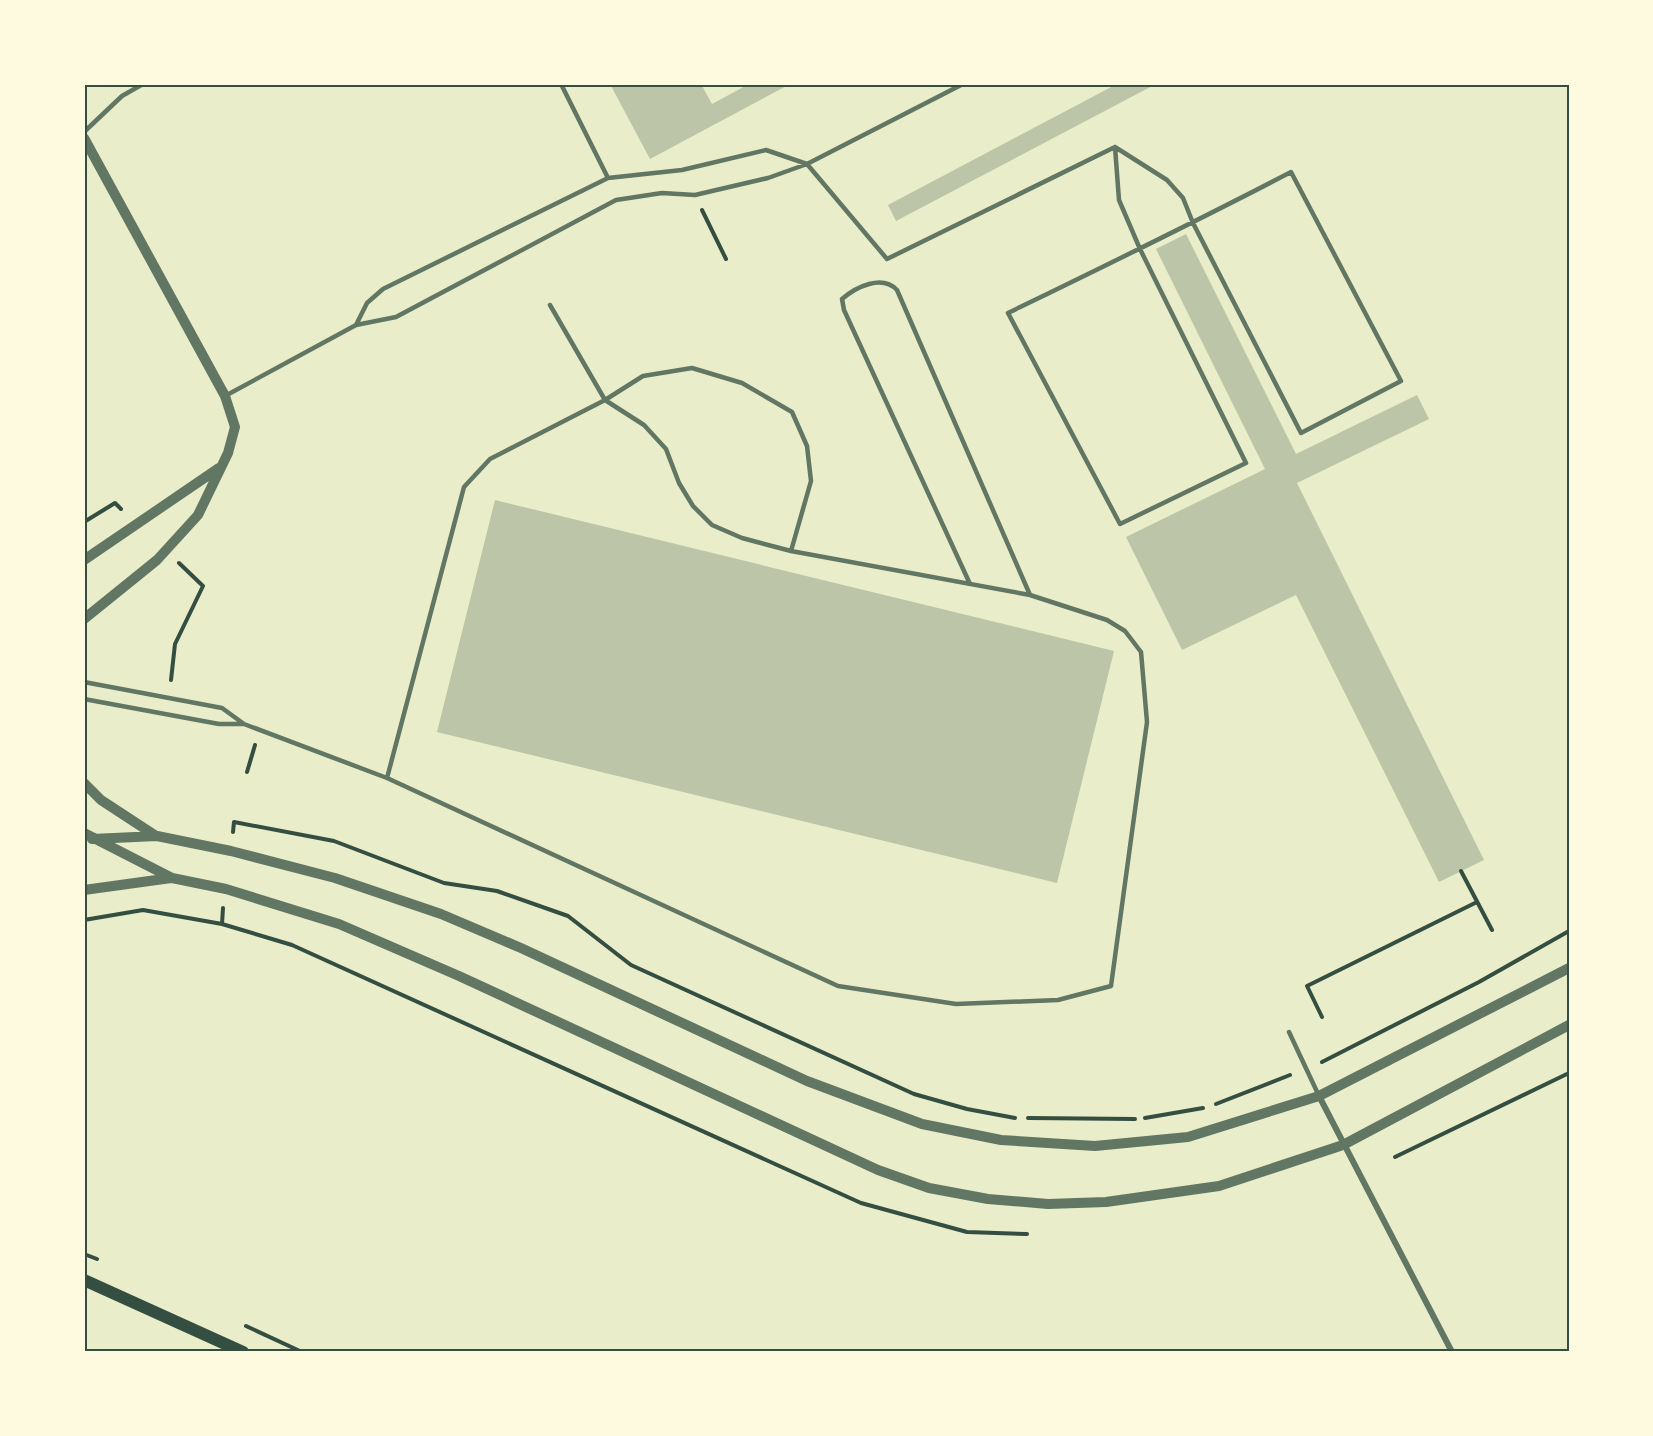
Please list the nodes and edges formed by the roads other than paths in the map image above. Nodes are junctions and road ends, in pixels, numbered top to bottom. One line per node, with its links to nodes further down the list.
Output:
1 (143, 84): 4 (lane)
2 (561, 84): 8 (lane)
3 (963, 84): 7 (lane)
4 (84, 132)
5 (84, 138): 13 (street)
6 (1115, 147): 7 (lane); 9 (lane); 10 (lane)
7 (807, 164): 8 (lane); 12 (lane)
8 (608, 178): 12 (lane)
9 (1193, 223): 9 (lane); 10 (lane)
10 (1140, 249): 10 (lane)
11 (550, 305): 14 (lane)
12 (356, 325): 13 (lane)
13 (225, 396): 15 (street)
14 (606, 400): 16 (lane); 16 (lane); 24 (lane)
15 (219, 468): 17 (street); 20 (street)
16 (791, 551): 18 (lane)
17 (84, 560)
18 (970, 584): 19 (lane); 19 (lane)
19 (1030, 595): 24 (lane)
20 (84, 619)
21 (84, 682): 23 (lane)
22 (84, 699): 23 (lane)
23 (244, 724): 24 (lane)
24 (387, 778)
25 (84, 783): 26 (street)
26 (157, 836): 27 (street); 33 (street)
27 (86, 838): 28 (street)
28 (171, 878): 29 (street); 34 (street)
29 (84, 890)
30 (1569, 968): 33 (street)
31 (1569, 1025): 34 (street)
32 (1289, 1032): 33 (lane)
33 (1318, 1096): 34 (street)
34 (1343, 1145): 37 (street)
35 (84, 1280): 36 (main road)
36 (243, 1352)
37 (1452, 1352)

